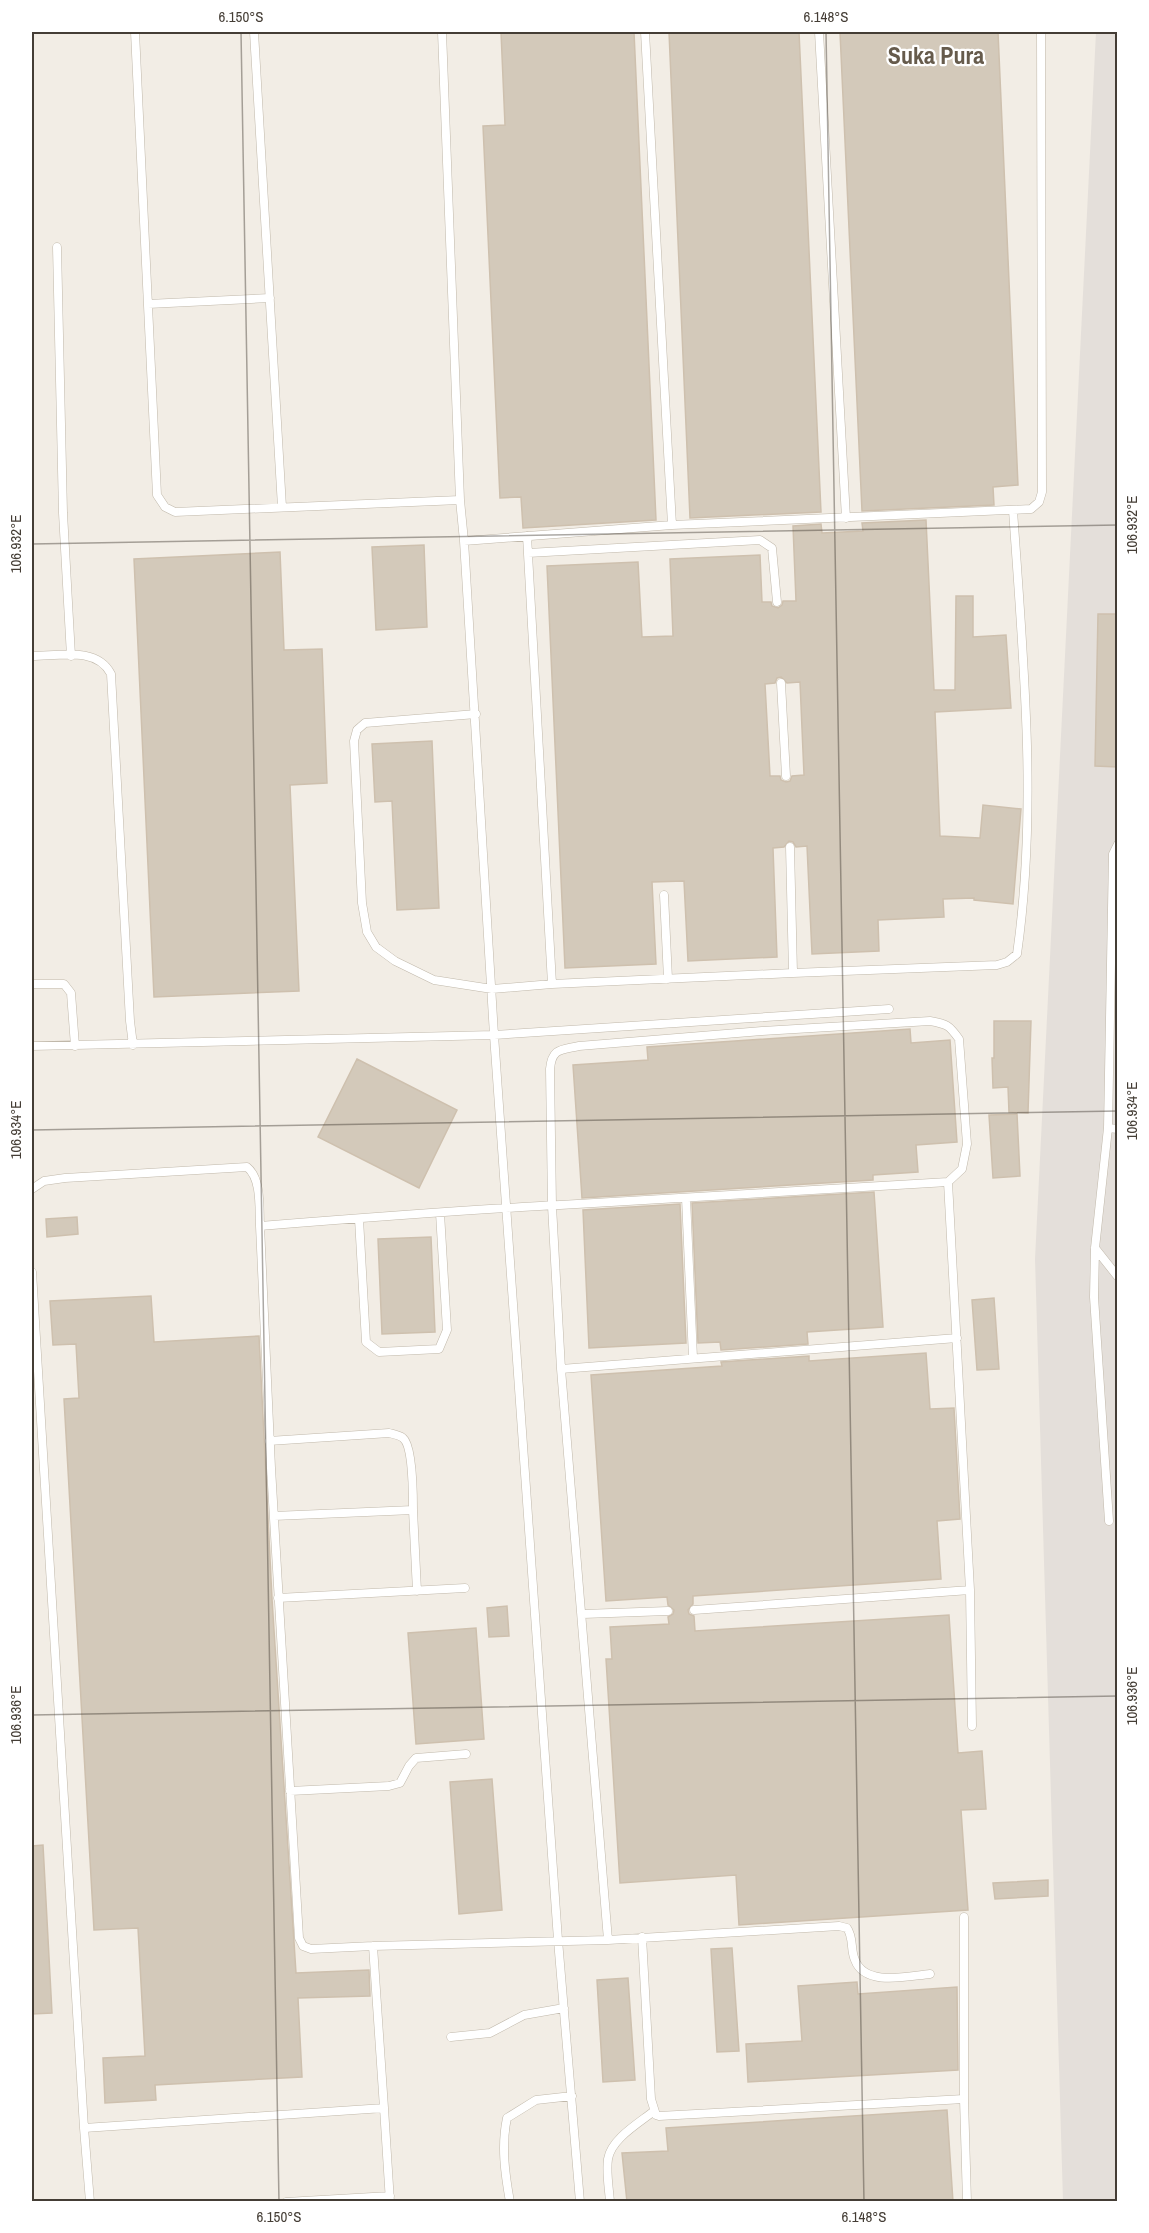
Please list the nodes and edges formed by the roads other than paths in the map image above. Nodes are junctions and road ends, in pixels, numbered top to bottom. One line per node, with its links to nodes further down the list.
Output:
1 (135, 32): 9 (lane)
2 (254, 32): 8 (lane)
3 (442, 32): 10 (lane)
4 (645, 32): 14 (lane)
5 (819, 32): 13 (lane)
6 (1041, 32): 12 (lane)
7 (57, 247): 20 (lane)
8 (270, 298): 9 (lane); 11 (lane)
9 (148, 304): 11 (lane)
10 (460, 500): 11 (lane); 16 (lane)
11 (282, 507)
12 (1012, 510): 13 (lane); 27 (lane)
13 (846, 518): 14 (lane)
14 (672, 525): 15 (lane)
15 (527, 536): 16 (lane); 17 (lane)
16 (464, 540): 22 (lane)
17 (528, 553): 18 (lane); 31 (lane)
18 (777, 602)
19 (32, 656): 20 (lane)
20 (71, 656): 35 (lane)
21 (781, 683): 23 (lane)
22 (476, 714): 32 (lane); 32 (lane)
23 (786, 776)
24 (1118, 844): 28 (lane)
25 (790, 847): 27 (lane)
26 (664, 895): 29 (lane)
27 (793, 973): 29 (lane)
28 (1114, 977): 38 (lane)
29 (668, 978): 31 (lane)
30 (32, 984): 37 (lane)
31 (552, 984): 32 (lane)
32 (492, 990): 34 (lane)
33 (889, 1009): 34 (lane)
34 (494, 1035): 35 (lane); 44 (lane)
35 (133, 1045): 37 (lane)
36 (32, 1046): 37 (lane)
37 (75, 1046)
38 (1108, 1128): 39 (lane); 48 (lane)
39 (1118, 1128)
40 (948, 1182): 42 (lane); 43 (lane); 51 (lane)
41 (32, 1189): 47 (lane)
42 (686, 1198): 43 (lane); 52 (lane)
43 (552, 1206): 44 (lane); 53 (lane)
44 (507, 1208): 45 (lane); 70 (lane)
45 (440, 1213): 46 (lane); 46 (lane)
46 (359, 1219): 47 (lane)
47 (260, 1226): 54 (lane)
48 (1095, 1248): 50 (lane); 57 (lane)
49 (32, 1272): 80 (lane)
50 (1118, 1277)
51 (957, 1338): 52 (lane); 59 (lane)
52 (693, 1358): 53 (lane)
53 (561, 1369): 64 (lane)
54 (269, 1441): 55 (lane); 56 (lane)
55 (413, 1510): 56 (lane); 60 (lane)
56 (274, 1516): 61 (lane)
57 (1109, 1521)
58 (465, 1588): 60 (lane)
59 (970, 1590): 62 (lane); 65 (lane)
60 (417, 1591): 61 (lane)
61 (279, 1598): 67 (lane)
62 (693, 1610)
63 (668, 1611): 64 (lane)
64 (583, 1614): 71 (lane)
65 (972, 1726)
66 (466, 1754): 67 (lane)
67 (290, 1791): 72 (lane)
68 (964, 1917): 77 (lane)
69 (642, 1937): 71 (lane); 73 (lane); 79 (lane)
70 (558, 1940): 71 (lane); 72 (lane); 74 (lane)
71 (608, 1940)
72 (374, 1946): 78 (lane)
73 (930, 1974)
74 (564, 2008): 75 (lane); 76 (lane)
75 (451, 2037)
76 (572, 2096): 84 (lane); 85 (lane)
77 (964, 2099): 79 (lane); 87 (lane)
78 (384, 2108): 80 (lane); 81 (lane)
79 (654, 2111): 86 (lane)
80 (84, 2128): 82 (lane)
81 (390, 2199): 83 (lane)
82 (90, 2202)
83 (286, 2202)
84 (510, 2202)
85 (580, 2202)
86 (610, 2202)
87 (967, 2202)

